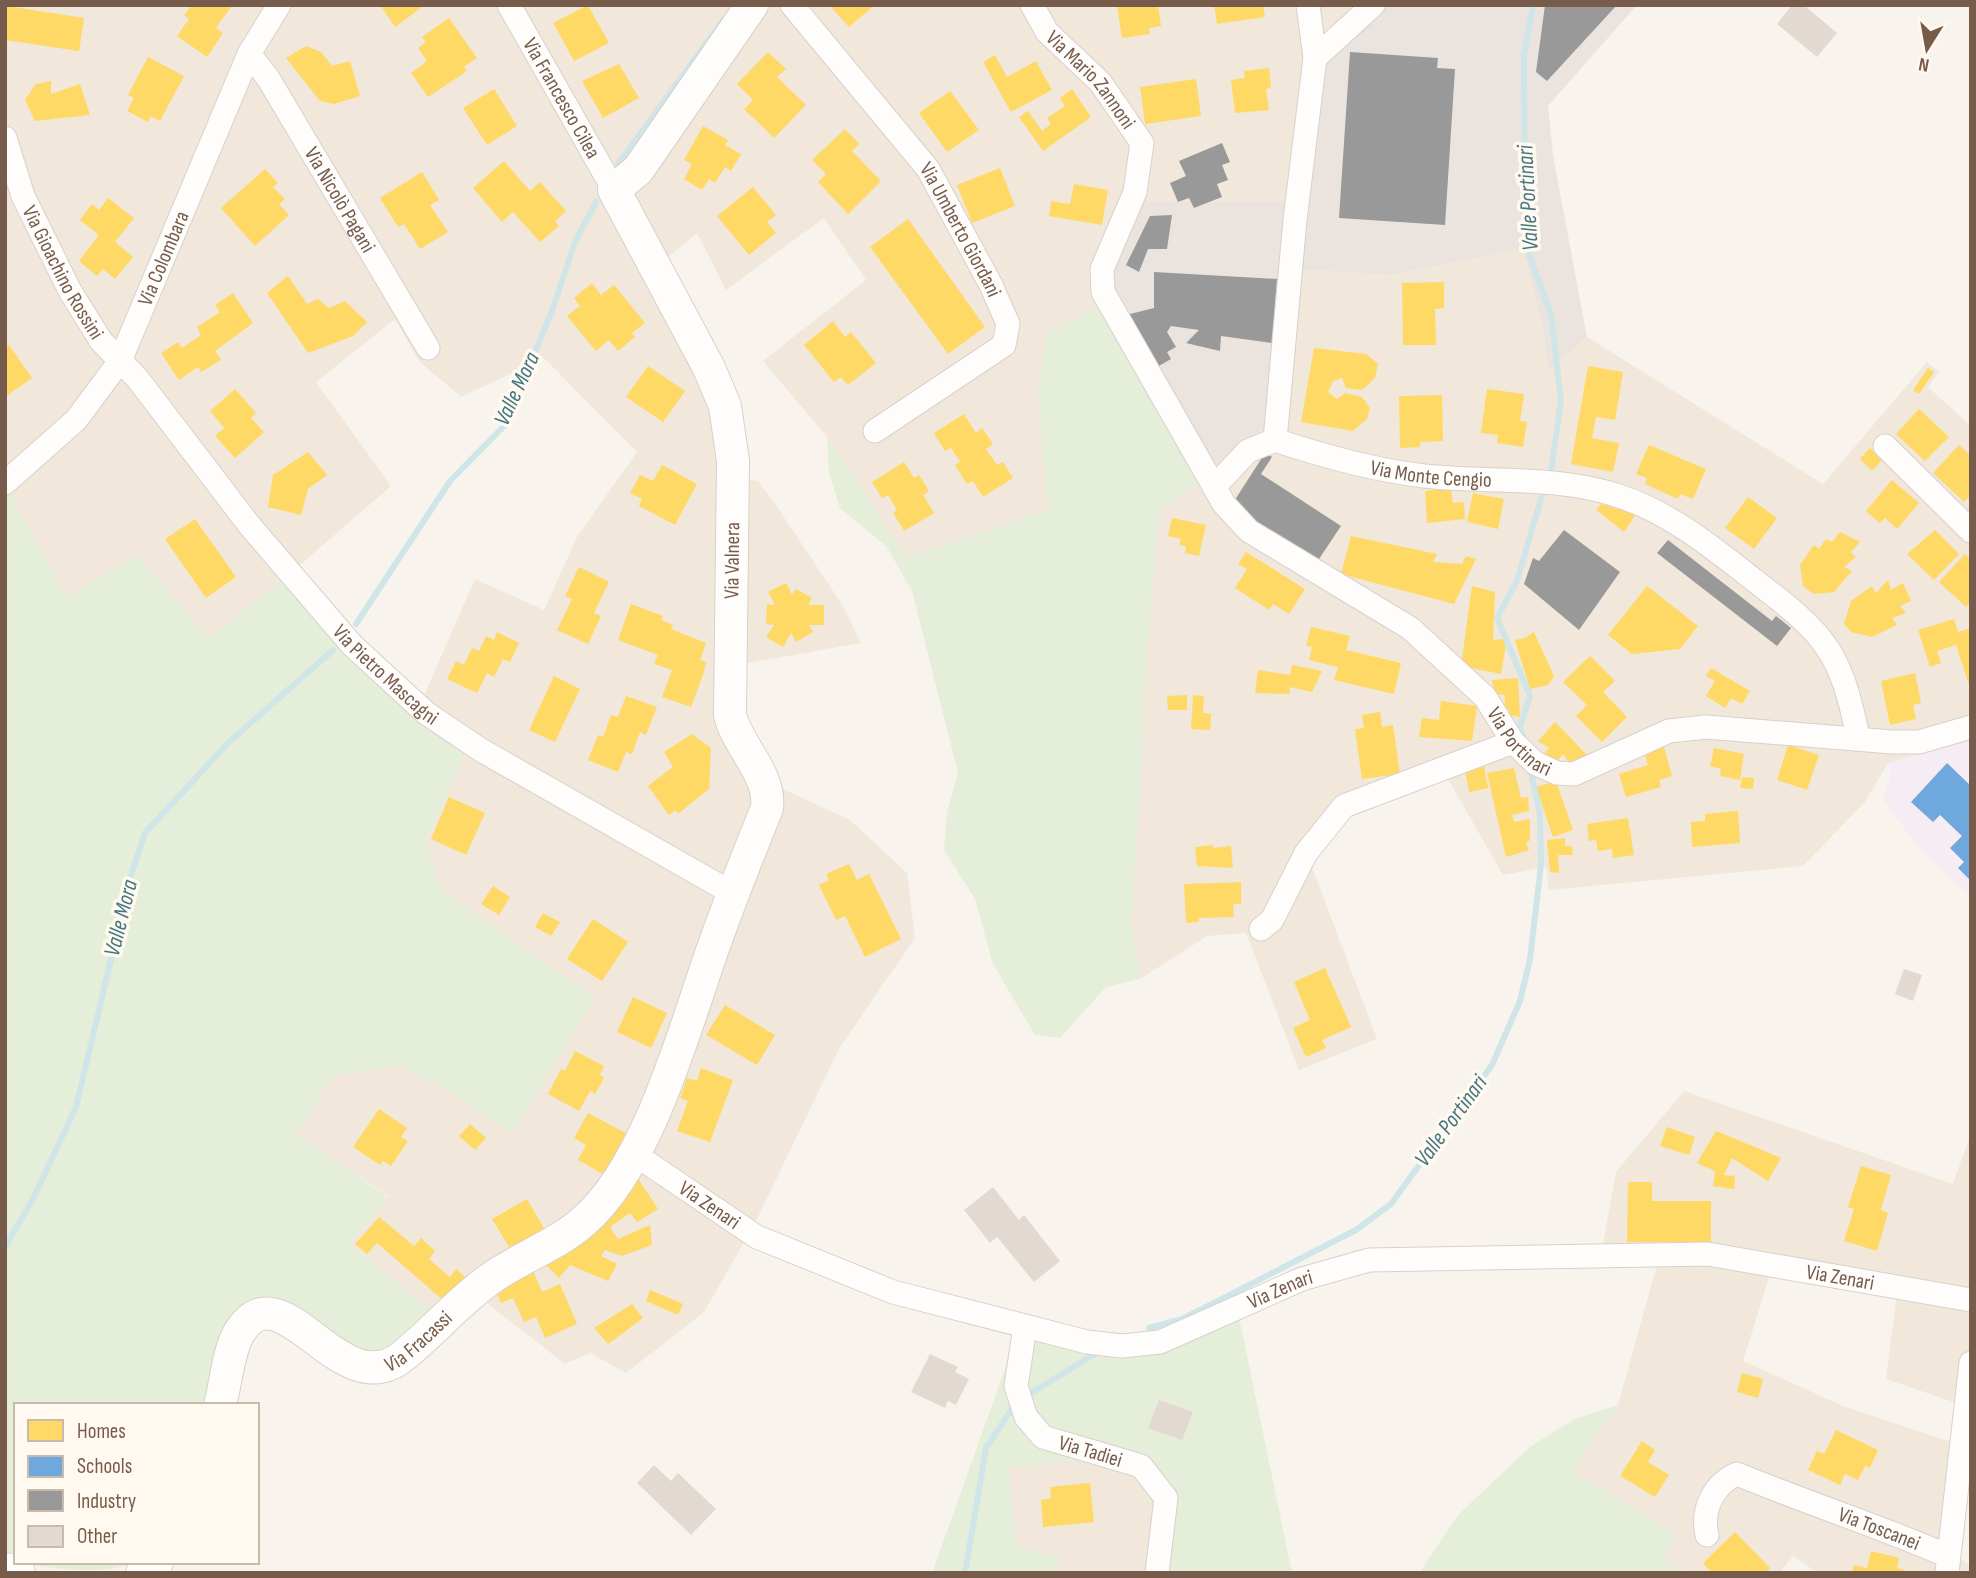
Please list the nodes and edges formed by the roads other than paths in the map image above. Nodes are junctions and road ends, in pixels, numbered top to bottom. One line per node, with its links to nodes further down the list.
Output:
1 (279, 5): 8 (street, Via Colombara)
2 (509, 5): 11 (street, Via Francesco Cilea)
3 (752, 5): 11 (street)
4 (792, 5): 15 (street, Via Umberto Giordani)
5 (1032, 5): 14 (street, Via Mario Zannoni)
6 (1308, 5): 9 (street)
7 (1373, 5): 9 (street)
8 (249, 54): 12 (street, Via Nicolò Pagani); 13 (street, Via Colombara)
9 (1315, 58): 16 (street)
10 (5, 138): 13 (street, Via Gioachino Rossini)
11 (614, 190): 24 (street, Via Valnera)
12 (429, 348)
13 (120, 361): 18 (street, Via Colombara); 24 (street, Via Pietro Mascagni)
14 (1179, 423): 19 (street, Via Portinari)
15 (875, 431)
16 (1275, 440): 19 (street); 22 (street, Via Monte Cengio)
17 (1885, 446): 20 (street)
18 (5, 483)
19 (1213, 487): 23 (street, Via Portinari)
20 (1971, 531)
21 (1971, 727): 22 (street, Via Portinari)
22 (1858, 737): 23 (street, Via Portinari)
23 (1513, 742): 25 (street)
24 (732, 893): 26 (street, Via Valnera)
25 (1261, 929)
26 (636, 1155): 28 (street, Via Zenari); 30 (street, Via Fracassi)
27 (1971, 1300): 28 (street, Via Zenari)
28 (1025, 1327): 35 (street, Via Tadiei)
29 (1971, 1363): 32 (street, Via Toscanei)
30 (221, 1403)
31 (1707, 1535): 32 (street, Via Toscanei)
32 (1948, 1565)
33 (5, 1569): 34 (street)
34 (19, 1573)
35 (1157, 1573)

